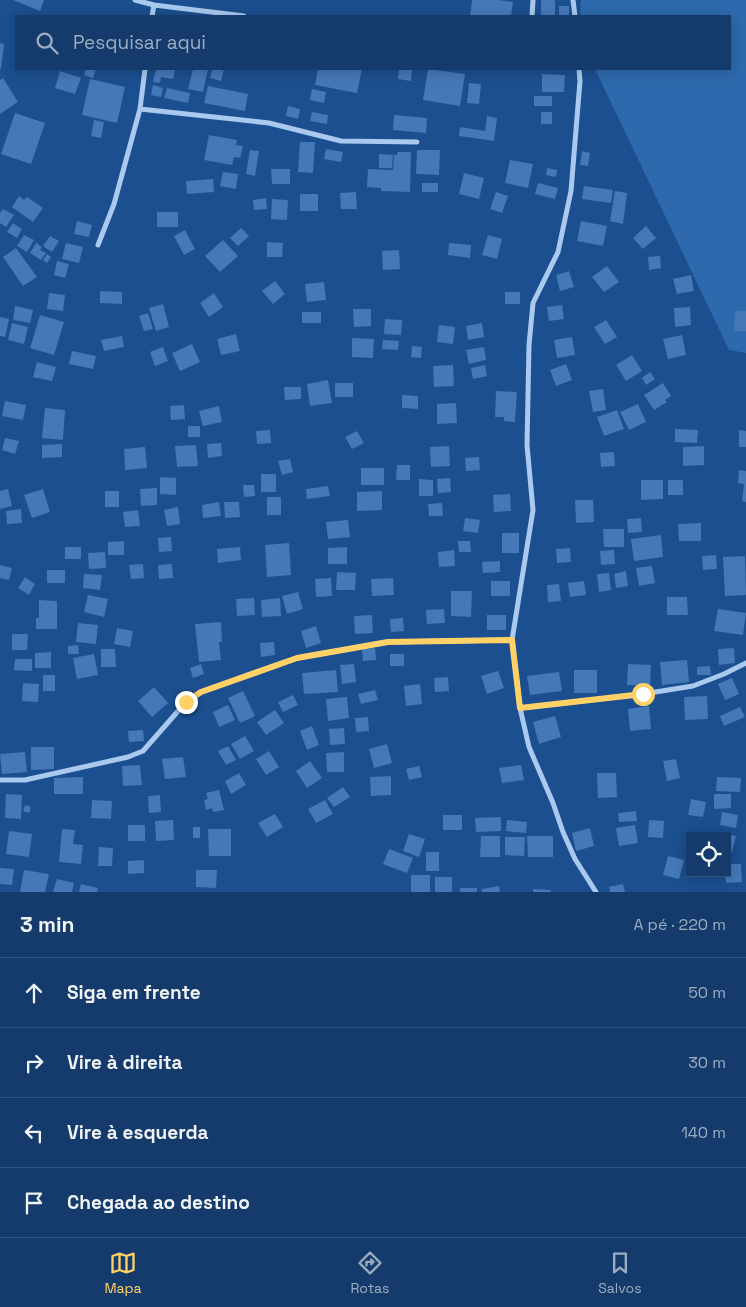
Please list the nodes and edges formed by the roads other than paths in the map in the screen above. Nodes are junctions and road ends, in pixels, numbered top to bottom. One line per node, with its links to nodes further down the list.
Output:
1 (135, 0): 4 (street)
2 (533, 0): 7 (street)
3 (573, 0): 8 (street)
4 (154, 5): 5 (street); 6 (street)
5 (152, 15)
6 (236, 15)
7 (532, 15)
8 (575, 15)
9 (146, 70): 11 (street)
10 (579, 70): 14 (street)
11 (140, 109): 12 (street); 13 (street)
12 (417, 142)
13 (98, 245)
14 (512, 640): 16 (street); 17 (street)
15 (746, 663): 16 (street)
16 (520, 708): 18 (street)
17 (0, 780)
18 (596, 892)

